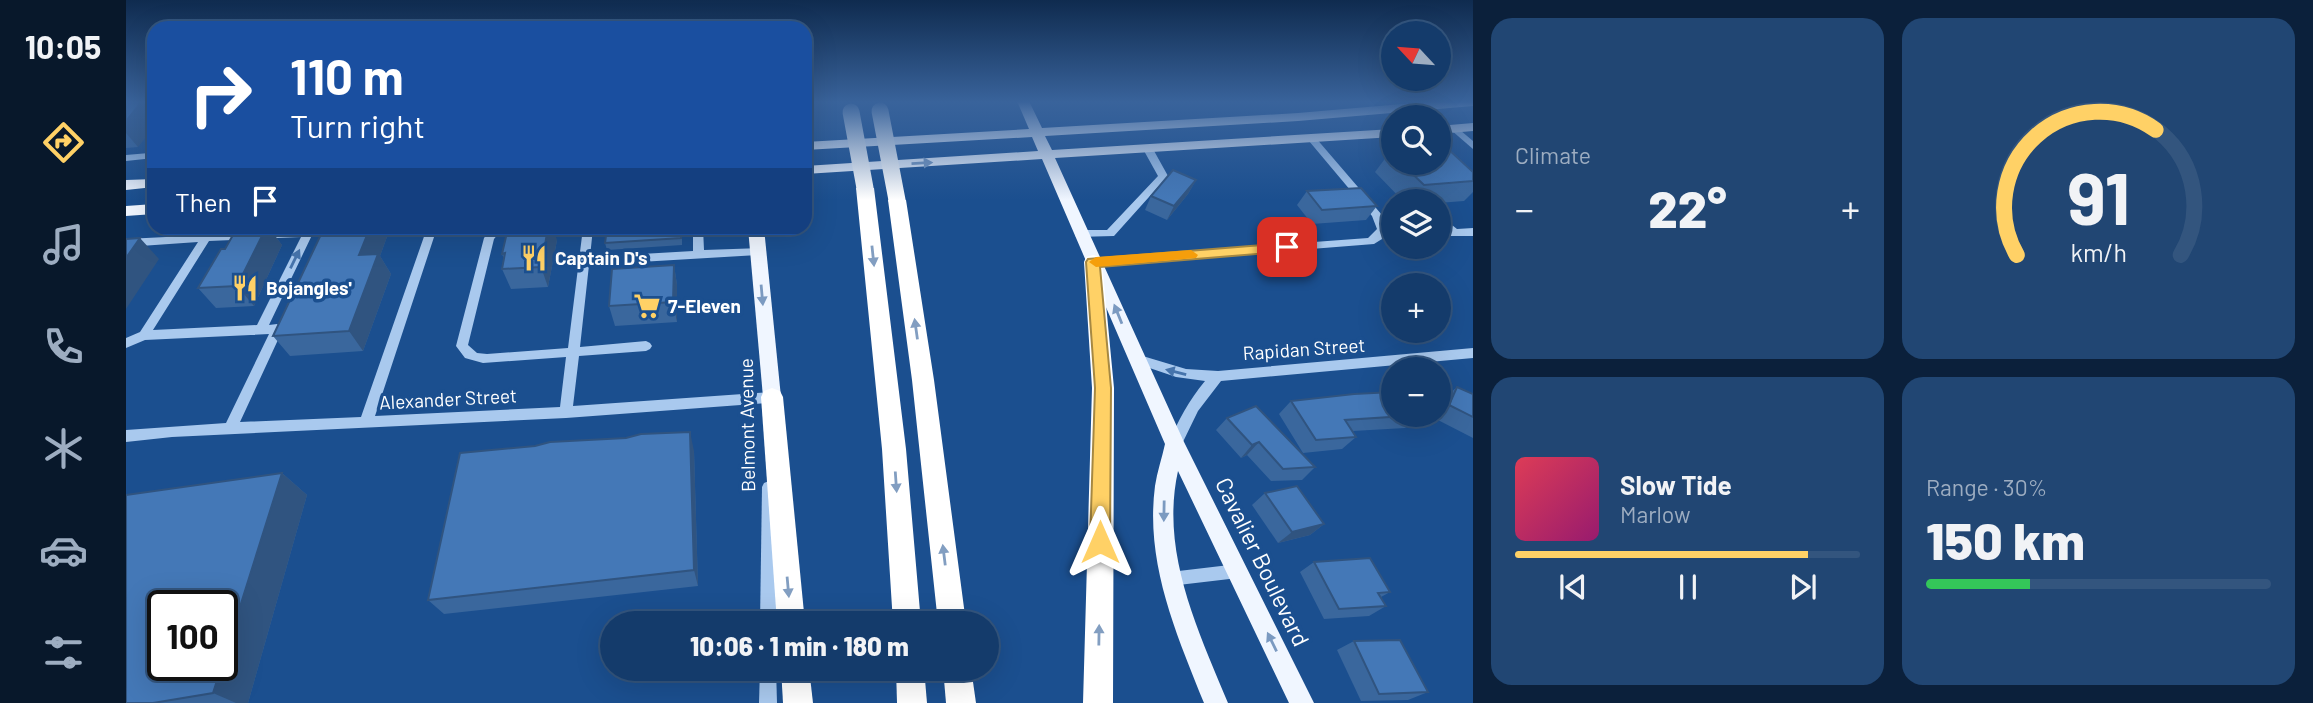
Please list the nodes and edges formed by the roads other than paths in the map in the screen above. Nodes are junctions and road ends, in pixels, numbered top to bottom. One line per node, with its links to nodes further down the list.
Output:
1 (855, 134): 55 (highway, one-way to 55, bridge)
2 (884, 134): 56 (highway, one-way to 2, bridge)
3 (1005, 134): 8 (main road)
4 (1036, 134): 12 (main road, Cavalier Boulevard)
5 (1381, 134): 7 (main road)
6 (1460, 134): 9 (street)
7 (1312, 139): 10 (main road); 36 (street)
8 (812, 146)
9 (1473, 146)
10 (1148, 149): 12 (main road); 21 (street)
11 (147, 156): 13 (street)
12 (1045, 156): 14 (main road, one-way to 12); 21 (main road, Cavalier Boulevard)
13 (126, 158)
14 (812, 170)
15 (147, 184): 16 (main road)
16 (126, 185)
17 (147, 210): 18 (main road)
18 (126, 211)
19 (1451, 229): 20 (street)
20 (1473, 232)
21 (1080, 234): 36 (main road, Cavalier Boulevard)
22 (192, 235): 31 (lane)
23 (246, 235): 30 (street)
24 (298, 235): 37 (street, one-way to 24)
25 (430, 235): 47 (street)
26 (492, 235): 41 (street)
27 (587, 235): 35 (street)
28 (698, 235): 34 (street)
29 (757, 235): 33 (main road, Belmont Avenue)
30 (206, 238): 31 (lane); 38 (lane)
31 (189, 239): 32 (street)
32 (126, 243)
33 (758, 251): 34 (street); 45 (main road, Belmont Avenue, one-way to 45)
34 (699, 254): 35 (street)
35 (585, 261): 41 (street)
36 (1093, 262): 43 (main road, Cavalier Boulevard, one-way to 36); 65 (highway, one-way to 36)
37 (261, 330): 38 (street); 48 (street)
38 (144, 335): 39 (lane)
39 (126, 343)
40 (646, 346): 41 (street)
41 (574, 352): 46 (street)
42 (1473, 353): 44 (street, Rapidan Street)
43 (1136, 359): 44 (street, one-way to 43); 50 (main road, Cavalier Boulevard)
44 (1218, 376): 50 (street, Rapidan Street)
45 (772, 397): 46 (street, Alexander Street); 53 (street, Belmont Avenue); 54 (highway, one-way to 54)
46 (566, 413): 47 (street, Alexander Street)
47 (366, 422): 48 (street, Alexander Street)
48 (230, 429): 49 (street, Alexander Street)
49 (126, 436)
50 (1175, 444): 51 (main road, Cavalier Boulevard); 52 (main road, one-way to 52)
51 (1238, 571): 52 (street); 67 (main road, Cavalier Boulevard, one-way to 51)
52 (1170, 579): 66 (main road)
53 (768, 611)
54 (791, 611)
55 (905, 611)
56 (951, 611)
57 (768, 681): 61 (street)
58 (796, 681): 62 (highway)
59 (910, 681): 63 (highway)
60 (958, 681): 64 (highway)
61 (768, 703)
62 (798, 703)
63 (912, 703)
64 (961, 703)
65 (1098, 703)
66 (1216, 703)
67 (1302, 703)

